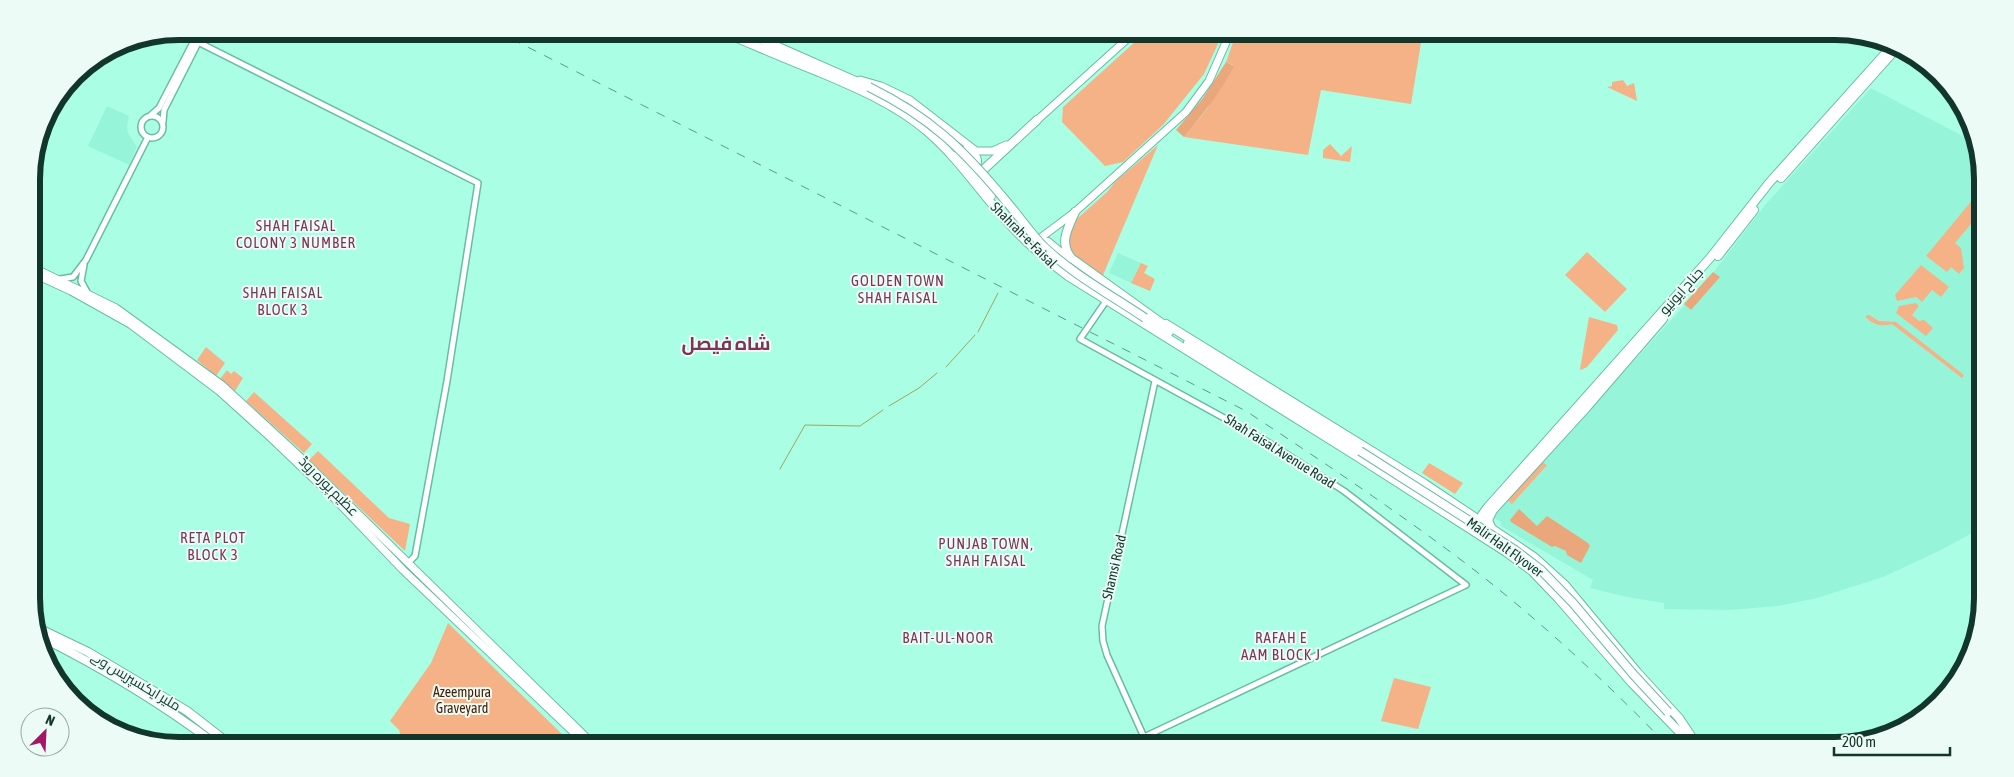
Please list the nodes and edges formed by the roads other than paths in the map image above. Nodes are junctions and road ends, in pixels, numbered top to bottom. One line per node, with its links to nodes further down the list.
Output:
1 (741, 40): 12 (highway, Shahrah-e-Faisal)
2 (763, 40): 8 (highway, Shahrah-e-Faisal)
3 (1126, 40): 10 (main road)
4 (1227, 40): 17 (main road)
5 (197, 41): 9 (street); 11 (street); 38 (street)
6 (1888, 51): 31 (highway, جناح ایونیو)
7 (1893, 53): 31 (highway, جناح ایونیو)
8 (845, 76): 14 (main road); 28 (highway, Shahrah-e-Faisal, bridge)
9 (151, 115): 11 (street); 13 (street)
10 (1037, 120): 14 (main road); 16 (highway)
11 (162, 122): 13 (street)
12 (928, 132): 15 (highway); 18 (highway, Shahrah-e-Faisal)
13 (148, 137): 19 (street)
14 (968, 147): 15 (highway)
15 (968, 168): 16 (highway)
16 (991, 196): 18 (highway)
17 (1075, 212): 18 (main road); 20 (highway)
18 (1022, 237): 22 (highway, Shahrah-e-Faisal)
19 (86, 260): 24 (street); 25 (street)
20 (1084, 268): 22 (highway); 27 (highway)
21 (40, 271): 24 (main road, عظیم پورہ روڈ)
22 (1068, 276): 26 (highway, Shahrah-e-Faisal)
23 (40, 277): 30 (main road, عظیم پورہ روڈ)
24 (59, 279): 25 (main road, عظیم پورہ روڈ)
25 (87, 292): 30 (main road, عظیم پورہ روڈ)
26 (1106, 301): 29 (street, Shah Faisal Avenue Road); 32 (highway, Shahrah-e-Faisal)
27 (1166, 324): 28 (highway); 33 (highway)
28 (1173, 335): 32 (highway, Shahrah-e-Faisal)
29 (1155, 381): 49 (street, Shamsi Road); 49 (street, Shah Faisal Avenue Road)
30 (272, 435): 38 (main road, عظیم پورہ روڈ); 47 (main road, عظیم پورہ روڈ)
31 (1547, 446): 35 (highway, جناح ایونیو); 36 (highway, جناح ایونیو)
32 (1359, 454): 34 (highway, Malir Halt Flyover); 51 (highway, Malir Halt Flyover, bridge)
33 (1458, 506): 34 (highway); 35 (highway)
34 (1450, 516): 37 (highway, Malir Halt Flyover)
35 (1480, 520): 36 (highway); 37 (highway)
36 (1491, 527): 39 (highway)
37 (1484, 538): 40 (highway, Malir Halt Flyover)
38 (408, 563): 48 (main road, عظیم پورہ روڈ)
39 (1563, 583): 40 (highway); 52 (highway)
40 (1552, 591): 50 (highway, Malir Halt Flyover)
41 (43, 626): 44 (highway)
42 (44, 631): 44 (highway, ملیر ایکسپریس وے)
43 (46, 640): 45 (highway, ملیر ایکسپریس وے)
44 (68, 642): 46 (highway, ملیر ایکسپریس وے)
45 (206, 737)
46 (220, 737)
47 (579, 737)
48 (586, 737)
49 (1143, 737)
50 (1688, 737)
51 (1689, 737)
52 (1691, 737)

